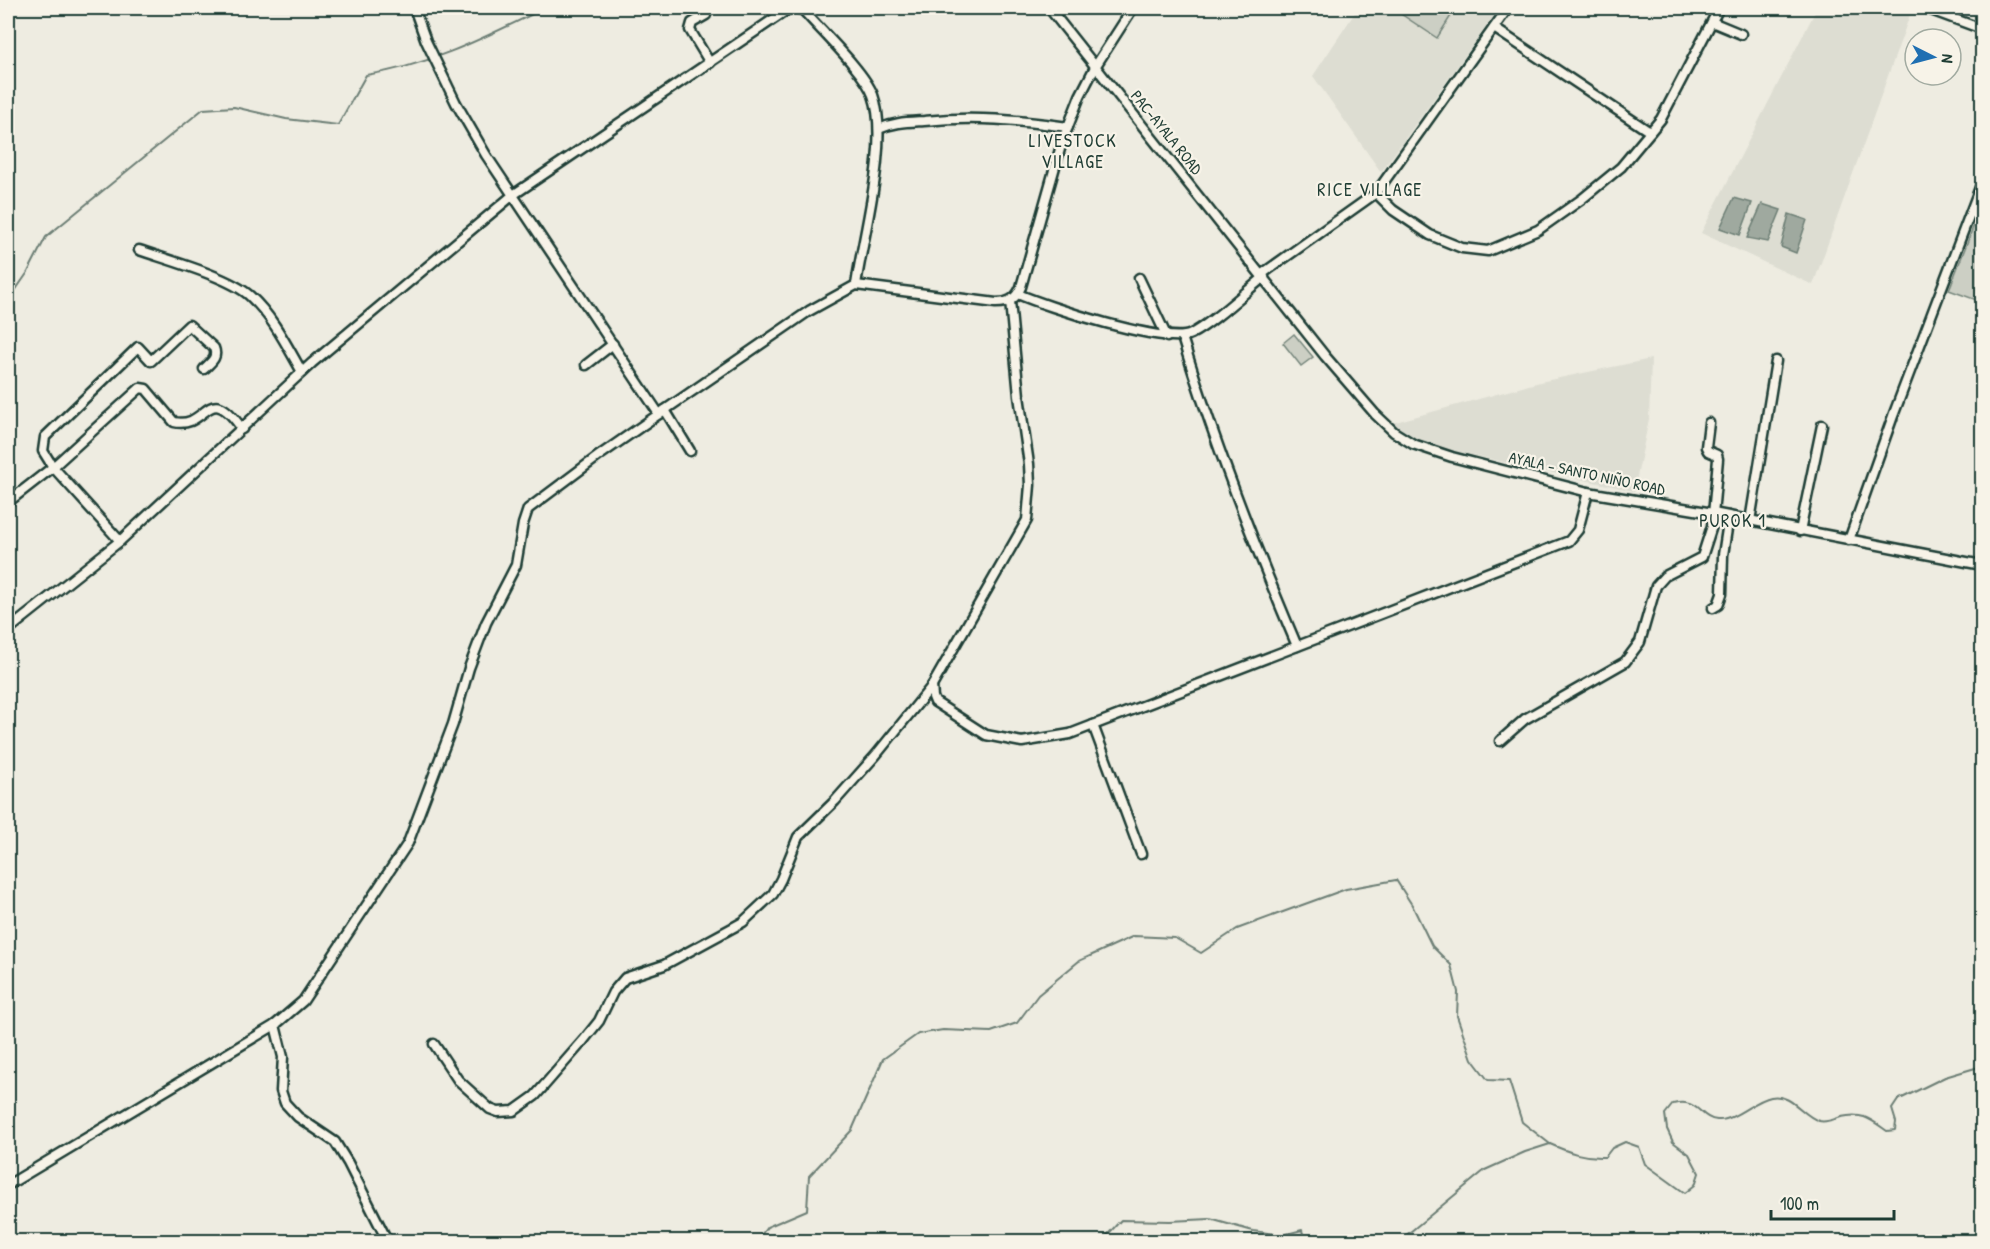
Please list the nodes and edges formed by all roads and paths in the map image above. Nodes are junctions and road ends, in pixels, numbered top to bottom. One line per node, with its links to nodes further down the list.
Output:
1 (414, 8): 21 (street)
2 (790, 8): 14 (street)
3 (795, 8): 17 (street)
4 (1049, 8): 15 (street, PAC-AYALA ROAD)
5 (1133, 8): 15 (street)
6 (1508, 8): 11 (street)
7 (1719, 8): 10 (street)
8 (1925, 8): 12 (street)
9 (706, 15): 14 (street)
10 (1712, 22): 13 (street); 18 (street)
11 (1494, 28): 18 (street); 20 (street)
12 (1983, 29)
13 (1741, 34)
14 (710, 63): 21 (street)
15 (1095, 67): 16 (street); 23 (street, PAC-AYALA ROAD)
16 (1068, 127): 17 (street); 26 (street)
17 (879, 129): 25 (street)
18 (1650, 132): 20 (street)
19 (1983, 182): 47 (street)
20 (1376, 193): 23 (street)
21 (513, 195): 30 (street); 34 (street)
22 (140, 250): 34 (street)
23 (1263, 275): 29 (street); 41 (street, AYALA – SANTO NIÑO ROAD)
24 (1138, 278): 28 (street)
25 (856, 285): 27 (street); 35 (street)
26 (1018, 294): 27 (street); 28 (street)
27 (1010, 301): 53 (street)
28 (1167, 337): 29 (street)
29 (1182, 337): 52 (street)
30 (613, 344): 32 (street); 35 (street)
31 (1776, 361): 45 (street)
32 (586, 365)
33 (204, 369): 40 (street)
34 (302, 372): 38 (street)
35 (662, 412): 39 (street); 57 (street)
36 (1709, 423): 43 (street)
37 (1822, 425): 46 (street)
38 (242, 429): 40 (street); 48 (street)
39 (690, 451)
40 (53, 467): 42 (street); 48 (street)
41 (1588, 492): 43 (street, AYALA – SANTO NIÑO ROAD); 52 (street)
42 (8, 502)
43 (1713, 513): 44 (street, AYALA – SANTO NIÑO ROAD); 55 (street)
44 (1729, 516): 45 (street, AYALA – SANTO NIÑO ROAD); 50 (street)
45 (1750, 521): 46 (street, AYALA – SANTO NIÑO ROAD)
46 (1800, 531): 47 (street, AYALA – SANTO NIÑO ROAD)
47 (1849, 540): 49 (street, AYALA – SANTO NIÑO ROAD)
48 (120, 541): 51 (street)
49 (1983, 565)
50 (1713, 608)
51 (8, 630)
52 (1297, 646): 54 (street)
53 (932, 686): 54 (street); 58 (street)
54 (1093, 725): 56 (street)
55 (1500, 741)
56 (1141, 854)
57 (275, 1025): 59 (street); 60 (street)
58 (434, 1044)
59 (8, 1185)
60 (388, 1242)

